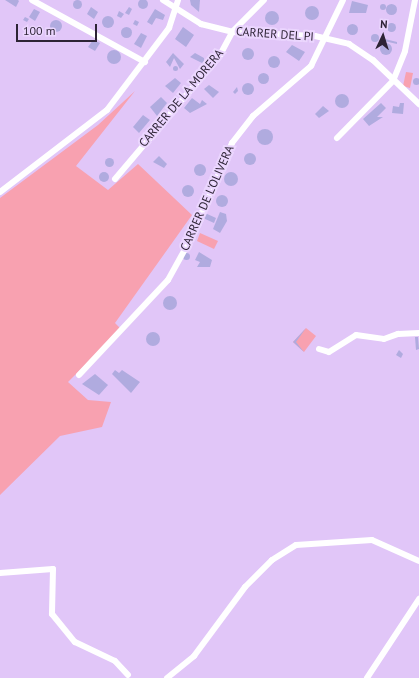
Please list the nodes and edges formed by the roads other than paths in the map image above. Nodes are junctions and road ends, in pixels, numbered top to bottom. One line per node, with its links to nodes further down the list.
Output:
1 (32, 0): 7 (street)
2 (163, 0): 8 (street, CARRER DEL PI)
3 (178, 0): 8 (street)
4 (264, 0): 9 (street, CARRER DE LA MORERA)
5 (344, 0): 10 (street, CARRER DE L'OLIVERA)
6 (415, 0): 12 (street)
7 (44, 3): 11 (street)
8 (178, 8): 9 (street, CARRER DEL PI); 11 (street)
9 (232, 32): 10 (street, CARRER DEL PI); 15 (street, CARRER DE LA MORERA)
10 (326, 38): 12 (street, CARRER DEL PI); 19 (street, CARRER DE L'OLIVERA)
11 (145, 62): 16 (street)
12 (393, 81): 13 (street, CARRER DEL PI); 14 (street)
13 (419, 104)
14 (337, 138)
15 (115, 179)
16 (0, 192)
17 (419, 333): 18 (street)
18 (319, 349)
19 (79, 374)
20 (419, 561): 24 (street)
21 (0, 573): 23 (street)
22 (419, 598): 25 (street)
23 (128, 677)
24 (167, 678)
25 (367, 678)

